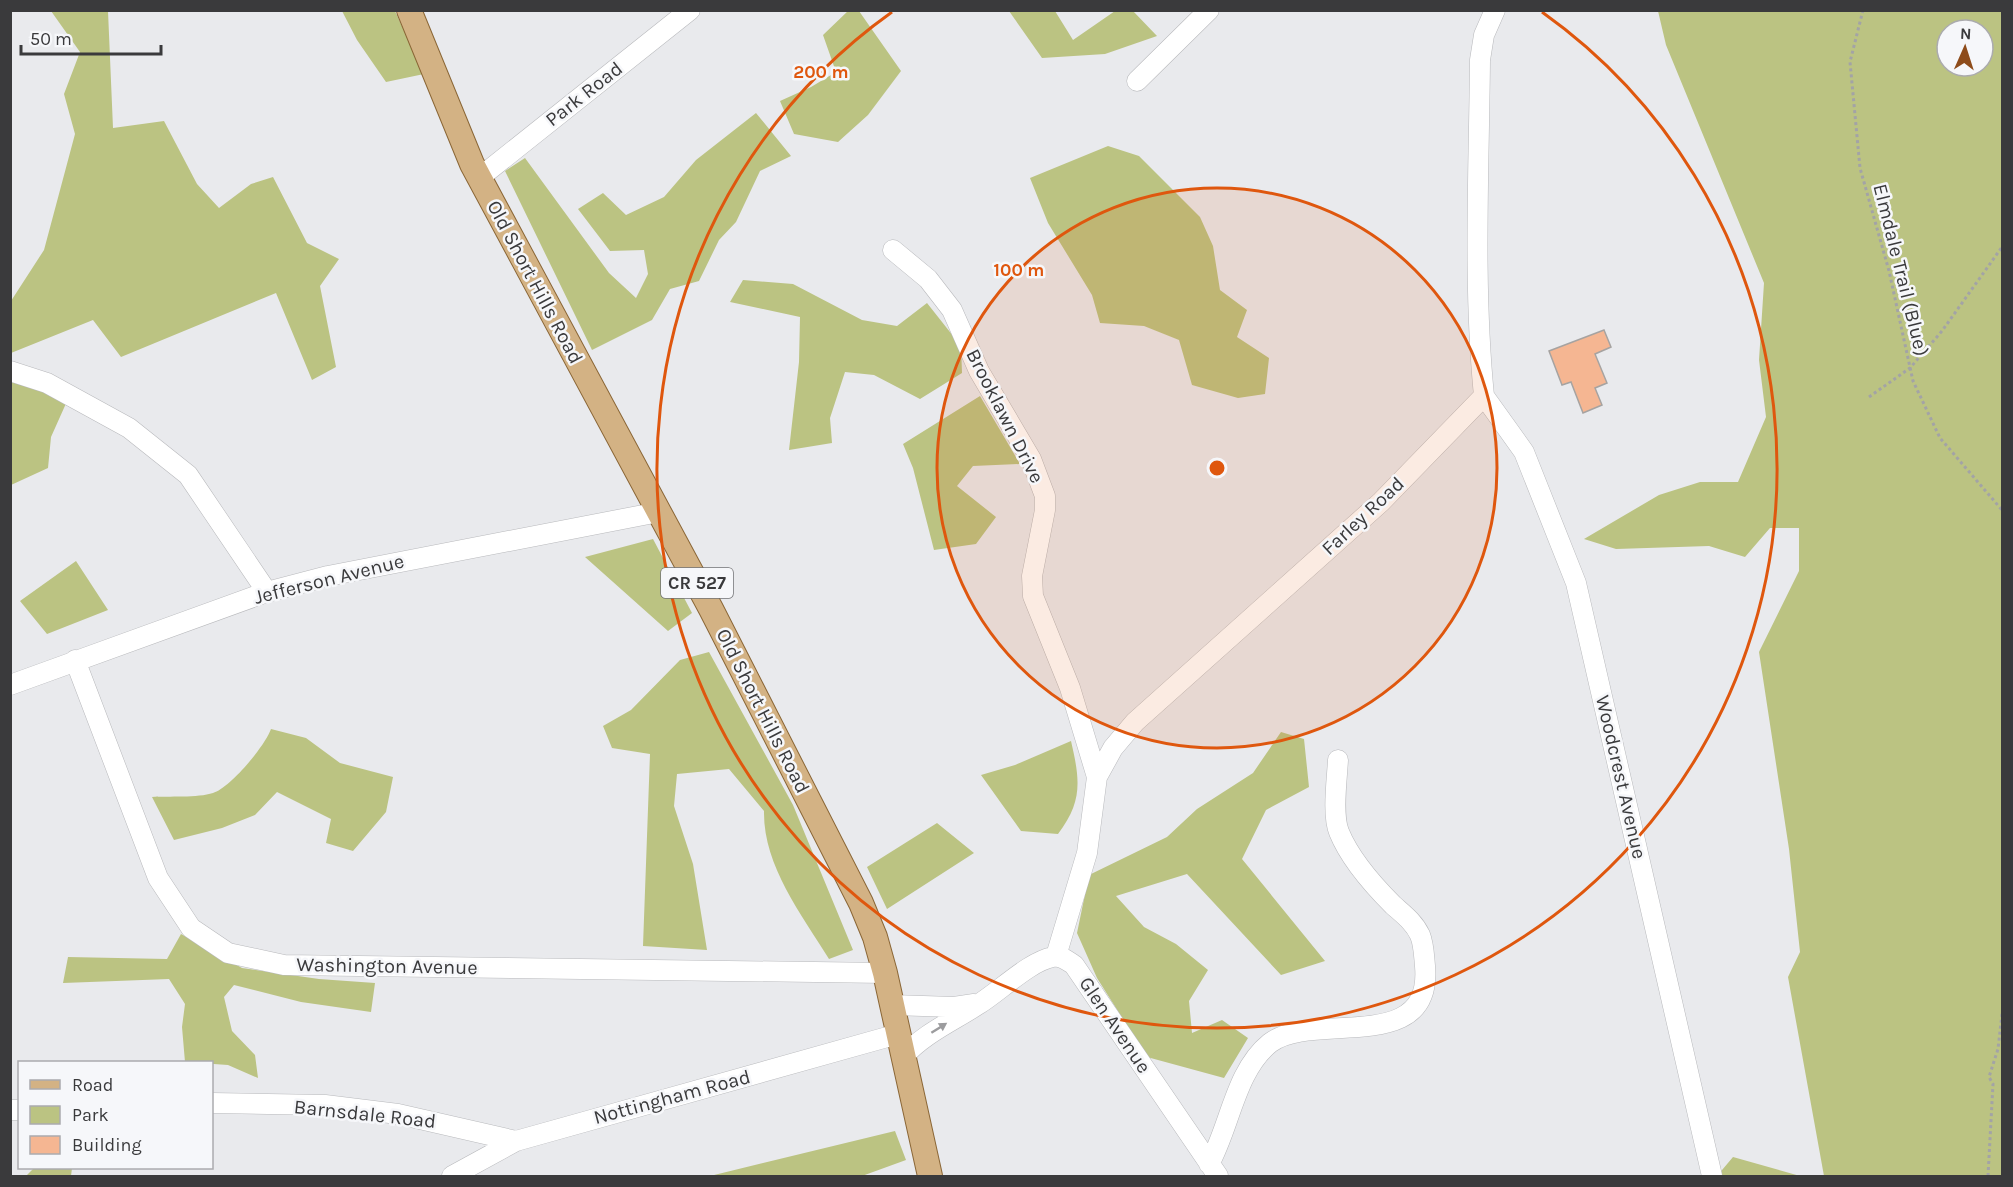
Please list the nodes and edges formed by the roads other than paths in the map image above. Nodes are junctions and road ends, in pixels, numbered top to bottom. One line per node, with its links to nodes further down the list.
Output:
1 (409, 10): 6 (main road, Old Short Hills Road / CR 527)
2 (690, 10): 6 (street, Park Road)
3 (1209, 10): 5 (street)
4 (1495, 10): 9 (street)
5 (1137, 81)
6 (479, 178): 10 (main road, Old Short Hills Road / CR 527)
7 (893, 250): 15 (street, Brooklawn Drive)
8 (10, 371): 11 (street)
9 (1484, 396): 15 (street, Farley Road); 26 (street, Woodcrest Avenue)
10 (659, 512): 11 (street, Jefferson Avenue); 17 (main road, Old Short Hills Road / CR 527)
11 (267, 592): 12 (street, Jefferson Avenue)
12 (75, 660): 13 (street, Jefferson Avenue); 17 (street, Washington Avenue)
13 (10, 686)
14 (1338, 760): 23 (street)
15 (1097, 777): 16 (street, Farley Road)
16 (1056, 956): 18 (street); 23 (street, Glen Avenue)
17 (885, 973): 19 (main road, Old Short Hills Road / CR 527)
18 (980, 1004): 19 (street); 20 (street, one-way to 18)
19 (892, 1005): 20 (main road, Old Short Hills Road / CR 527)
20 (900, 1046): 22 (street, Nottingham Road); 25 (main road, Old Short Hills Road / CR 527)
21 (213, 1103): 22 (street, Barnsdale Road)
22 (516, 1141): 24 (street, Nottingham Road)
23 (1214, 1170)
24 (452, 1176)
25 (930, 1176)
26 (1712, 1176)

